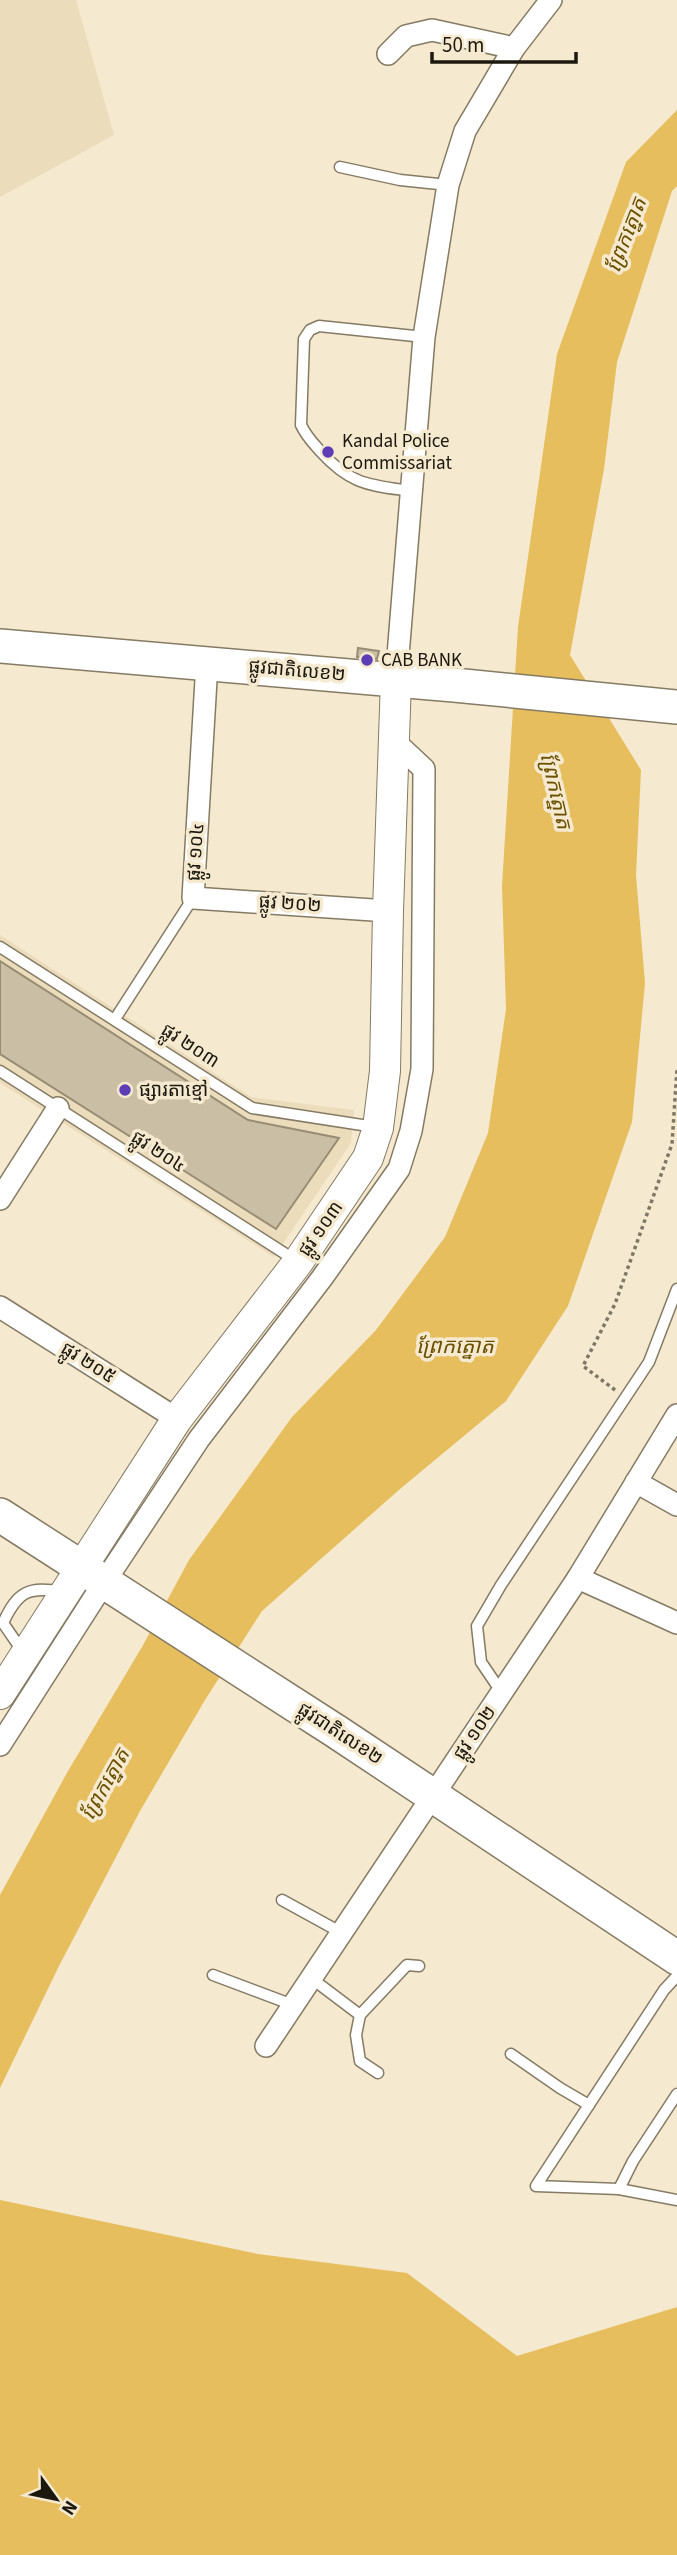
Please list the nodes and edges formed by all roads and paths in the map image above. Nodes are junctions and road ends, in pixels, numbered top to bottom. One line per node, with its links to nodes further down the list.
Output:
1 (551, 0): 2 (street)
2 (514, 48): 3 (street); 5 (street)
3 (388, 54)
4 (340, 167): 5 (lane)
5 (448, 185): 6 (street)
6 (424, 337): 7 (street); 7 (lane)
7 (411, 491): 10 (street)
8 (1, 651): 9 (main road, ផ្លូវជាតិលេខ២)
9 (207, 663): 10 (main road, ផ្លូវជាតិលេខ២); 13 (street, ផ្លូវ ១០៤)
10 (396, 680): 11 (main road, ផ្លូវជាតិលេខ២); 12 (street, ផ្លូវ ១០៣)
11 (677, 707)
12 (394, 741): 14 (street, ផ្លូវ ១០៣); 32 (street)
13 (193, 898): 14 (street, ផ្លូវ ២០២); 16 (lane, ផ្លូវ ១០៤)
14 (388, 911): 20 (street, ផ្លូវ ១០៣)
15 (0, 947): 16 (lane, ផ្លូវ ២០៣)
16 (116, 1019): 20 (lane, ផ្លូវ ២០៣)
17 (677, 1069): 25 (path)
18 (0, 1071): 19 (lane, ផ្លូវ ២០៤)
19 (58, 1108): 21 (street); 22 (lane, ផ្លូវ ២០៤)
20 (378, 1128): 22 (street, ផ្លូវ ១០៣)
21 (0, 1199)
22 (298, 1262): 27 (street, ផ្លូវ ១០៣)
23 (677, 1289): 25 (lane)
24 (0, 1307): 27 (street, ផ្លូវ ២០៥)
25 (625, 1398): 36 (lane)
26 (677, 1415): 28 (street, ផ្លូវ ១០២)
27 (177, 1419): 32 (street, ផ្លូវ ១០៣)
28 (636, 1482): 29 (street); 31 (street, ផ្លូវ ១០២)
29 (677, 1505)
30 (0, 1515): 32 (main road, ផ្លូវជាតិលេខ២)
31 (578, 1578): 33 (street); 36 (street, ផ្លូវ ១០២)
32 (91, 1582): 35 (street, ផ្លូវ ១០៣); 38 (street); 39 (main road, ផ្លូវជាតិលេខ២)
33 (677, 1623)
34 (0, 1636): 35 (lane)
35 (20, 1648): 37 (street, ផ្លូវ ១០៣)
36 (502, 1693): 39 (street, ផ្លូវ ១០២)
37 (0, 1694)
38 (0, 1745)
39 (434, 1796): 41 (street, ផ្លូវ ១០២); 42 (main road, ផ្លូវជាតិលេខ២)
40 (282, 1900): 41 (lane)
41 (342, 1933): 45 (street, ផ្លូវ ១០២)
42 (674, 1957): 52 (lane)
43 (419, 1966): 47 (lane)
44 (213, 1975): 46 (lane)
45 (311, 1978): 46 (street, ផ្លូវ ១០២); 47 (lane)
46 (293, 2005): 48 (street, ផ្លូវ ១០២)
47 (360, 2015): 50 (lane)
48 (266, 2046)
49 (511, 2054): 52 (lane)
50 (378, 2073)
51 (677, 2094): 53 (lane)
52 (590, 2105): 53 (lane)
53 (619, 2189): 54 (lane)
54 (677, 2200)

